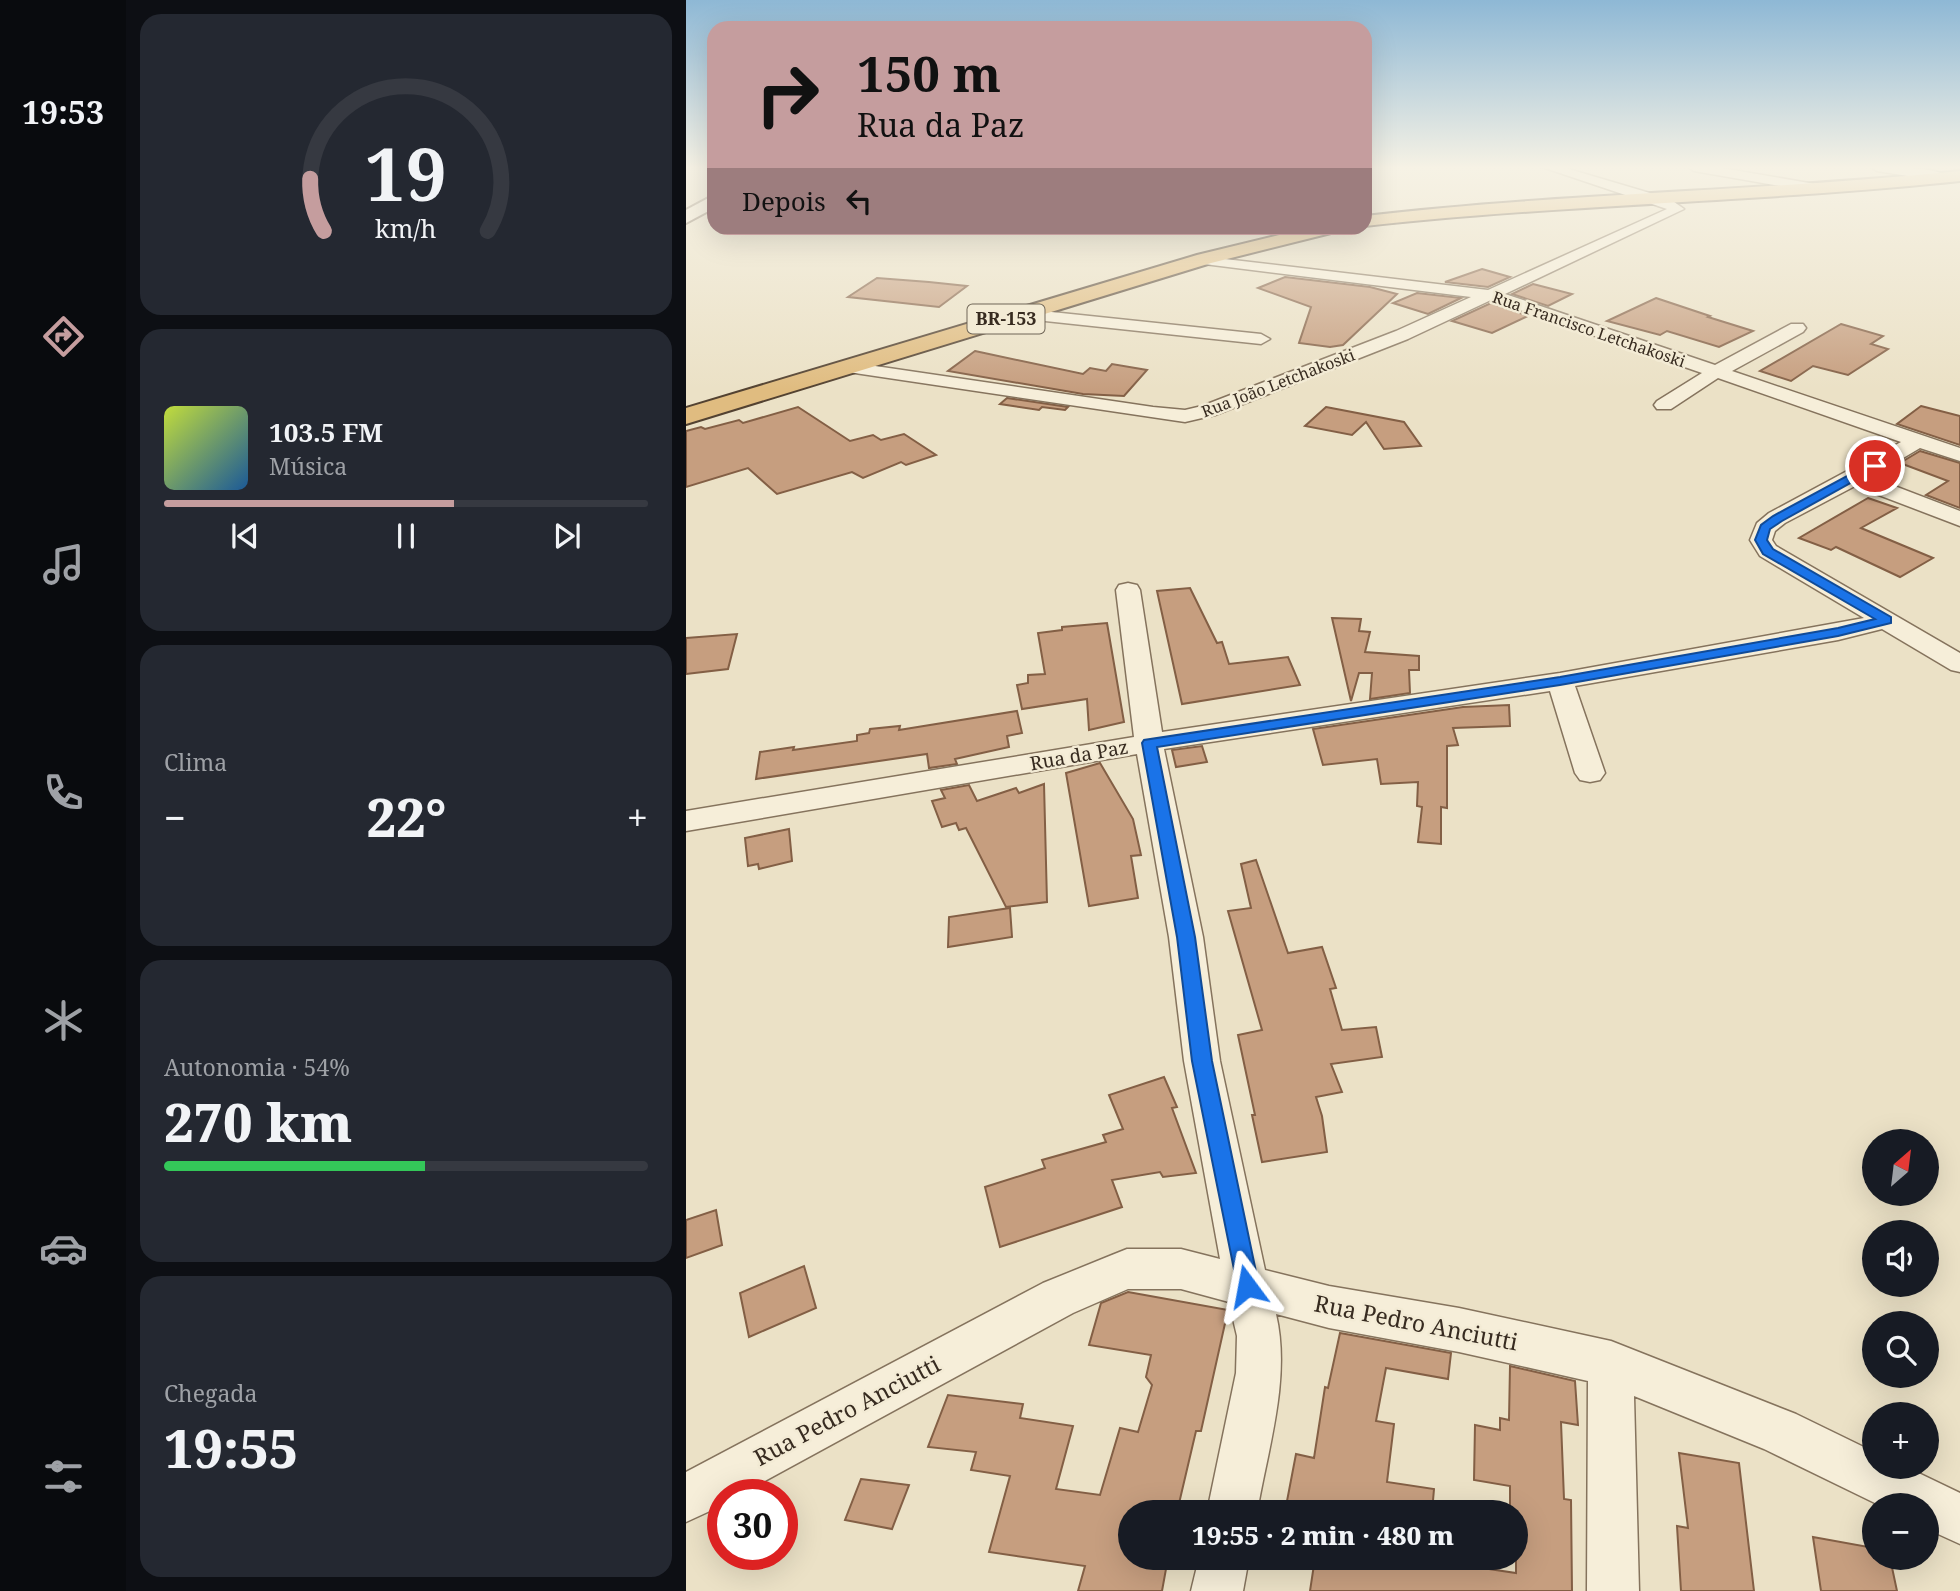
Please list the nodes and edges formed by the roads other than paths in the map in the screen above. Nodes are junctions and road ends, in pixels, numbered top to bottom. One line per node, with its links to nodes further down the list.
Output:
1 (1277, 241): 3 (highway, BR-153)
2 (1610, 241): 4 (street, Rua João Letchakoski)
3 (1204, 260): 4 (street, Rua Francisco Letchakoski); 5 (highway, BR-153)
4 (1492, 295): 8 (street, Rua João Letchakoski); 9 (street, Rua Francisco Letchakoski)
5 (1023, 314): 7 (street); 8 (highway, BR-153)
6 (1797, 328): 9 (street)
7 (1261, 339)
8 (848, 367): 11 (highway, BR-153)
9 (1716, 372): 10 (street); 12 (street, Rua Francisco Letchakoski)
10 (1664, 405)
11 (686, 416)
12 (1917, 441): 13 (street, Rua Francisco Letchakoski); 14 (street)
13 (1960, 455)
14 (1854, 478): 15 (street); 17 (street)
15 (1960, 519)
16 (1128, 590): 20 (street)
17 (1887, 620): 18 (street); 19 (street, Rua da Paz)
18 (1960, 664)
19 (1560, 681): 20 (street, Rua da Paz); 21 (street)
20 (1149, 743): 22 (street, Rua da Paz); 23 (street)
21 (1590, 773)
22 (686, 821)
23 (1247, 1286): 24 (street, Rua Pedro Anciutti); 25 (street, Rua Pedro Anciutti); 26 (street)
24 (1611, 1364): 27 (street, Rua Pedro Anciutti); 30 (street)
25 (686, 1498)
26 (1234, 1500)
27 (1960, 1519)
28 (1221, 1570): 29 (street)
29 (1217, 1591)
30 (1613, 1591)

